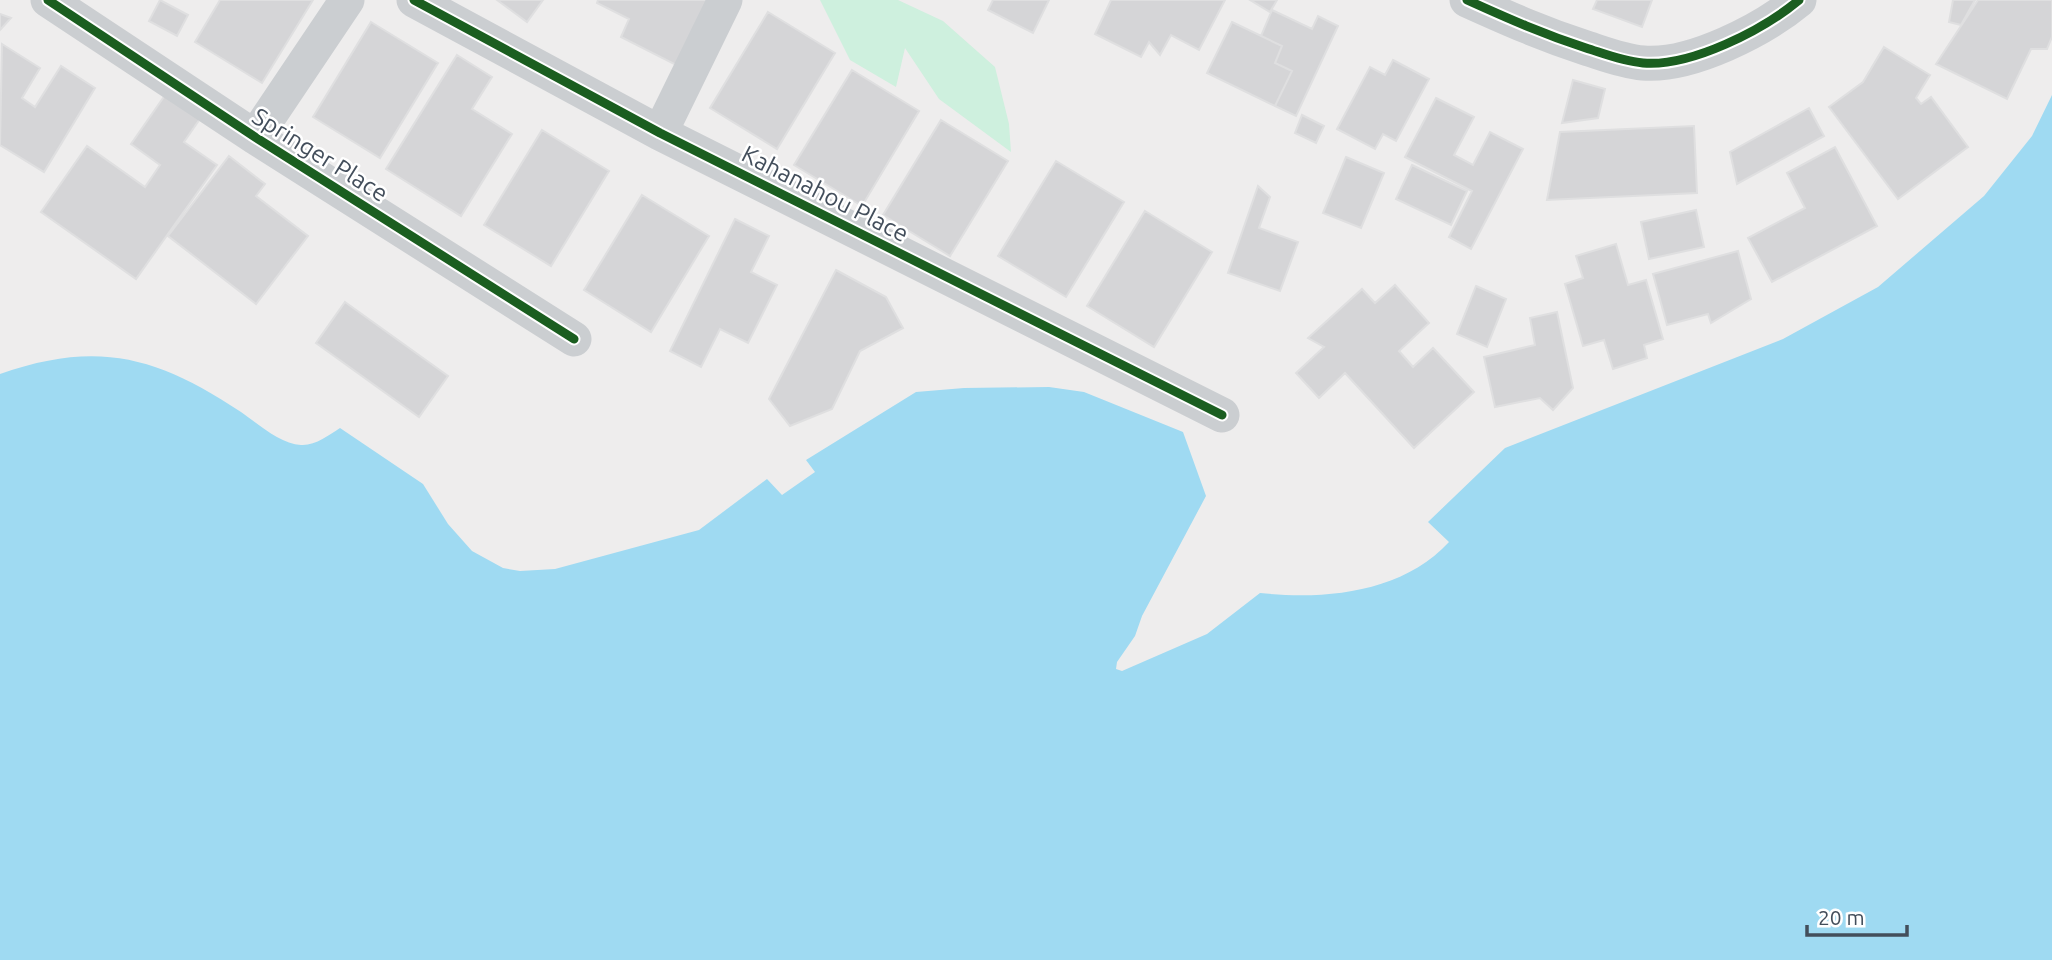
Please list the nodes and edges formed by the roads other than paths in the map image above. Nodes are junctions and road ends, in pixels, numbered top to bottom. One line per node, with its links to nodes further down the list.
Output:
1 (48, 0): 8 (street, Springer Place)
2 (347, 0): 8 (street, Springer Place)
3 (414, 0): 7 (street, Kahanahou Place)
4 (725, 0): 7 (street)
5 (1467, 0): 6 (street)
6 (1799, 0)
7 (660, 133): 10 (street, Kahanahou Place)
8 (255, 137): 9 (street, Springer Place)
9 (574, 339)
10 (1222, 415)

